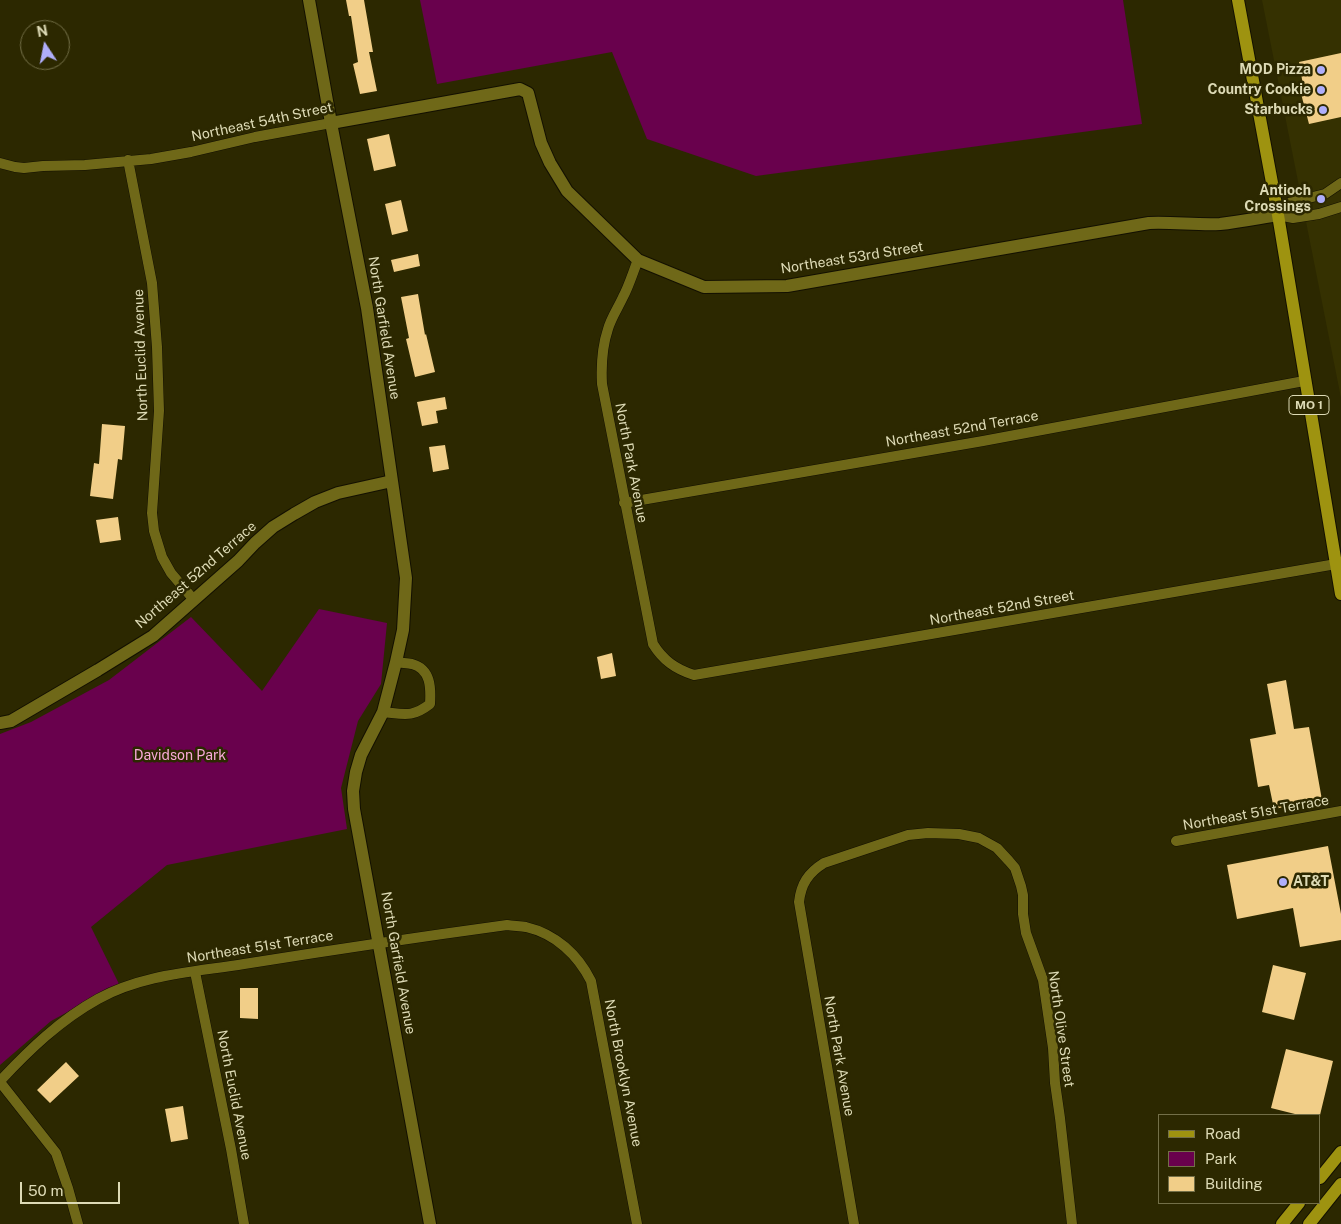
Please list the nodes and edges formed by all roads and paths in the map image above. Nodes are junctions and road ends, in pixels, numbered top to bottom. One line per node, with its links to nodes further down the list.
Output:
1 (309, 0): 4 (street, North Garfield Avenue)
2 (1238, 0): 9 (main road, MO 1)
3 (528, 93): 4 (street, Northeast 54th Street); 10 (street, Northeast 53rd Street)
4 (331, 123): 5 (street, Northeast 54th Street); 12 (street, North Garfield Avenue)
5 (128, 160): 6 (street, Northeast 54th Street); 16 (street, North Euclid Avenue)
6 (0, 163)
7 (1341, 184): 9 (street, Northeast 53rd Street)
8 (1341, 207): 9 (street, Northeast 53rd Street)
9 (1278, 215): 10 (street, Northeast 53rd Street); 11 (main road, MO 1)
10 (638, 260): 13 (street, North Park Avenue)
11 (1304, 381): 13 (street, Northeast 52nd Terrace); 14 (main road, MO 1)
12 (392, 481): 16 (street, Northeast 52nd Terrace); 17 (street, North Garfield Avenue)
13 (624, 503): 18 (street, North Park Avenue)
14 (1336, 564): 15 (main road, MO 1); 18 (street, Northeast 52nd Street)
15 (1341, 594)
16 (194, 600): 20 (street, Northeast 52nd Terrace)
17 (396, 662): 19 (street, North Garfield Avenue); 19 (street)
18 (674, 667)
19 (383, 712): 25 (street, North Garfield Avenue)
20 (0, 723)
21 (1341, 811): 22 (street, Northeast 51st Terrace)
22 (1176, 841)
23 (997, 848): 38 (street, North Park Avenue); 39 (street, North Olive Street)
24 (556, 940): 25 (street, Northeast 51st Terrace); 37 (street, North Brooklyn Avenue)
25 (380, 942): 26 (street, Northeast 51st Terrace); 36 (street, North Garfield Avenue)
26 (195, 972): 27 (street, Northeast 51st Terrace); 35 (street, North Euclid Avenue)
27 (0, 1082): 34 (street)
28 (1341, 1152): 29 (main road)
29 (1321, 1177)
30 (1341, 1184): 33 (main road)
31 (1341, 1189): 33 (main road)
32 (1298, 1204): 40 (main road)
33 (1323, 1206): 41 (main road)
34 (78, 1224)
35 (244, 1224)
36 (430, 1224)
37 (638, 1224)
38 (854, 1224)
39 (1072, 1224)
40 (1282, 1224)
41 (1309, 1224)

